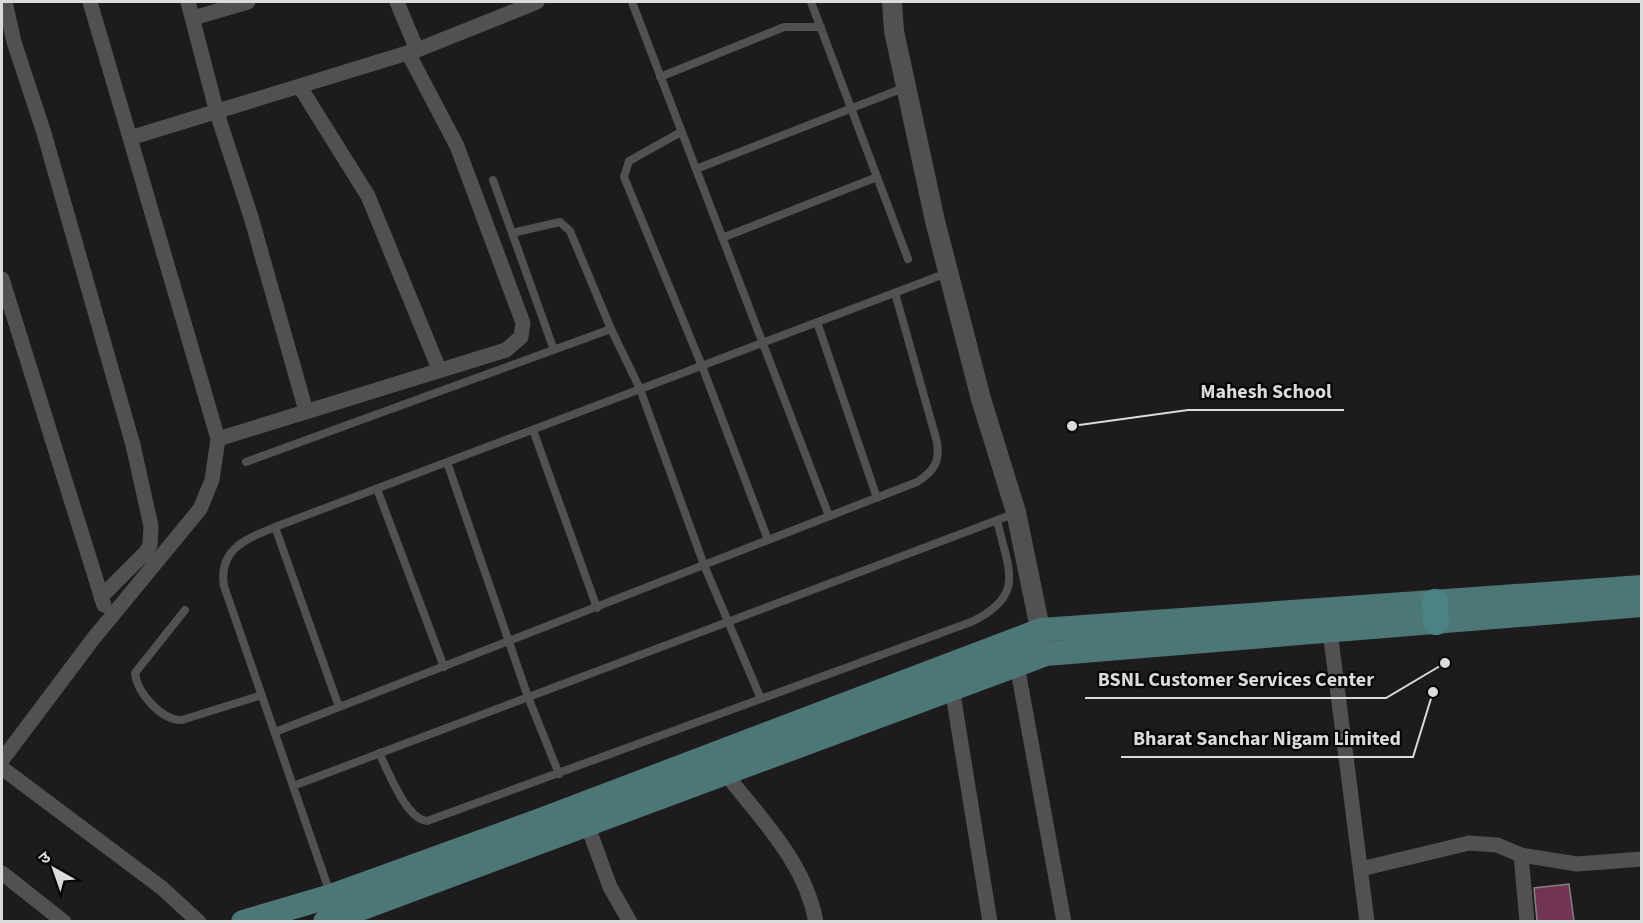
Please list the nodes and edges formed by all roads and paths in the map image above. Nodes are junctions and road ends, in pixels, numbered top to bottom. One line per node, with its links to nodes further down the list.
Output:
1 (5, 2): 51 (street)
2 (90, 2): 19 (street)
3 (188, 2): 10 (street)
4 (248, 2): 10 (street)
5 (398, 2): 12 (street)
6 (537, 2): 12 (street)
7 (632, 2): 13 (lane)
8 (811, 2): 11 (lane)
9 (892, 2): 15 (street)
10 (193, 18): 17 (street)
11 (821, 27): 13 (lane); 16 (lane)
12 (413, 52): 14 (street); 35 (street)
13 (660, 77): 18 (lane)
14 (300, 87): 17 (street); 35 (street)
15 (906, 87): 16 (lane); 26 (street)
16 (850, 107): 20 (lane); 21 (lane)
17 (217, 113): 19 (street); 37 (street)
18 (681, 132): 20 (lane); 34 (lane)
19 (130, 138): 39 (street)
20 (696, 169): 24 (lane)
21 (877, 177): 24 (lane); 25 (lane)
22 (493, 180): 23 (lane)
23 (512, 233): 31 (lane); 33 (lane)
24 (722, 238): 32 (lane)
25 (908, 259)
26 (948, 273): 28 (lane); 44 (street)
27 (2, 279): 29 (street)
28 (895, 293): 30 (lane); 43 (lane)
29 (4, 303): 51 (street)
30 (817, 322): 32 (lane); 43 (lane)
31 (611, 329): 33 (lane); 36 (lane)
32 (764, 343): 34 (lane); 45 (lane)
33 (554, 350): 40 (lane)
34 (702, 366): 36 (lane); 48 (lane)
35 (439, 369): 37 (street)
36 (640, 389): 38 (lane); 49 (lane)
37 (306, 411): 39 (street)
38 (534, 430): 41 (lane); 53 (lane)
39 (218, 438): 56 (street)
40 (246, 462)
41 (447, 462): 42 (lane); 60 (lane)
42 (377, 489): 47 (lane); 63 (lane)
43 (877, 498): 45 (lane)
44 (1016, 512): 46 (lane); 58 (street)
45 (829, 516): 48 (lane)
46 (997, 520): 57 (lane); 67 (lane)
47 (275, 527): 65 (lane); 68 (lane)
48 (768, 540): 49 (lane)
49 (704, 565): 53 (lane); 57 (lane)
50 (1641, 587): 55 (main road)
51 (101, 597): 56 (street)
52 (1641, 605): 55 (main road)
53 (597, 608): 60 (lane)
54 (185, 610): 65 (lane)
55 (1436, 612): 58 (main road); 59 (main road)
56 (108, 619): 71 (street)
57 (730, 622): 66 (lane); 67 (lane)
58 (1041, 630): 61 (street); 81 (main road)
59 (1330, 631): 61 (main road); 79 (street)
60 (510, 642): 63 (lane); 66 (lane)
61 (1046, 654): 62 (main road)
62 (1017, 665): 64 (main road); 88 (street)
63 (444, 667): 68 (lane)
64 (952, 688): 73 (main road); 87 (street)
65 (262, 695): 69 (lane)
66 (528, 697): 70 (lane); 74 (lane)
67 (760, 699): 74 (lane)
68 (339, 707): 69 (lane)
69 (275, 732): 75 (lane)
70 (379, 753): 74 (lane); 75 (lane)
71 (2, 760)
72 (2, 768): 83 (street)
73 (725, 773): 76 (main road); 86 (street)
74 (559, 774)
75 (293, 786): 81 (lane)
76 (587, 824): 81 (main road); 85 (street)
77 (1521, 855): 78 (street); 79 (street); 90 (street)
78 (1641, 859)
79 (1361, 870): 89 (street)
80 (2, 873): 82 (street)
81 (331, 912): 84 (main road)
82 (64, 921)
83 (199, 921)
84 (243, 921)
85 (630, 921)
86 (816, 921)
87 (990, 921)
88 (1064, 921)
89 (1367, 921)
90 (1527, 921)

